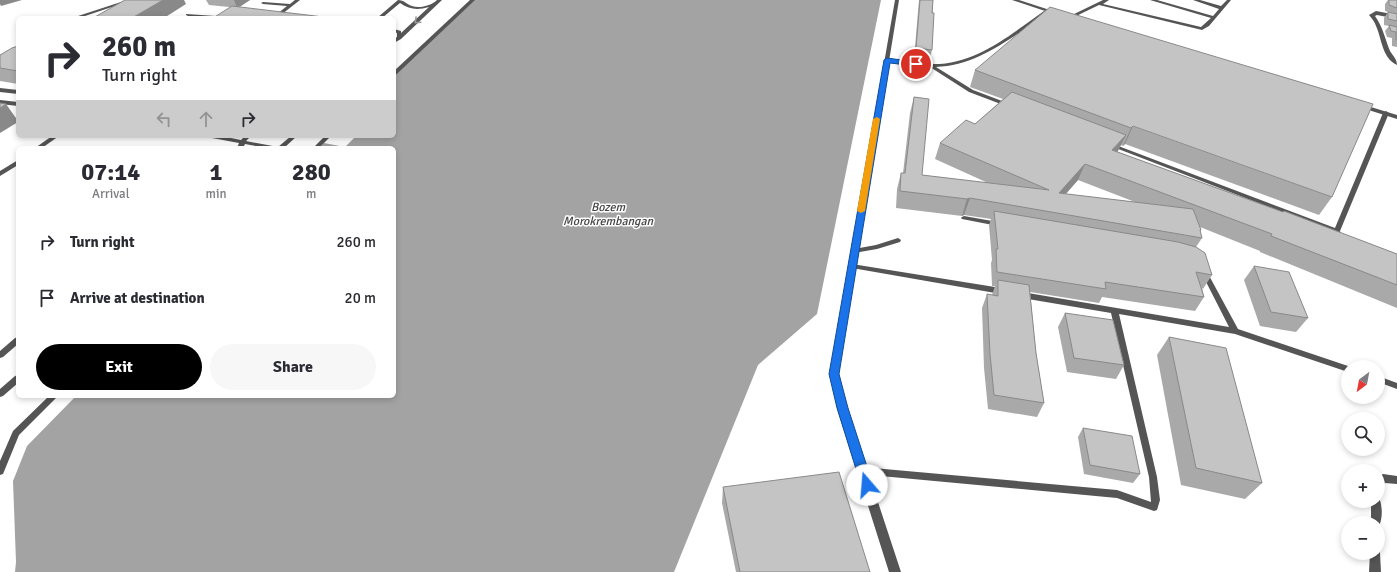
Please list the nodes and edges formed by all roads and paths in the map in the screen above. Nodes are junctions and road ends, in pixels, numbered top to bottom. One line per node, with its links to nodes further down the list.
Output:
1 (131, 0): 19 (lane)
2 (298, 0): 14 (lane)
3 (400, 0): 15 (lane); 22 (lane)
4 (440, 0): 15 (lane)
5 (473, 0): 35 (lane)
6 (897, 0): 32 (street)
7 (1014, 0): 17 (street)
8 (1107, 0): 13 (lane)
9 (1152, 0): 24 (lane)
10 (1195, 0): 16 (lane)
11 (1229, 0): 16 (lane)
12 (263, 3): 14 (lane)
13 (1099, 4): 23 (lane); 24 (lane)
14 (292, 5): 21 (lane)
15 (434, 5): 30 (lane, one-way to 30)
16 (1222, 8): 24 (lane)
17 (1048, 10): 23 (street); 34 (lane)
18 (188, 15): 20 (lane)
19 (80, 16)
20 (203, 16)
21 (277, 16)
22 (381, 16)
23 (1070, 17): 26 (street)
24 (1213, 17)
25 (1397, 17): 27 (street)
26 (1078, 19)
27 (1379, 27): 28 (street); 33 (street)
28 (1386, 28)
29 (396, 31): 30 (lane)
30 (399, 38): 31 (lane)
31 (396, 40)
32 (887, 60): 34 (lane); 63 (street)
33 (1397, 63)
34 (931, 66): 41 (lane)
35 (396, 72)
36 (0, 90): 37 (lane)
37 (16, 92)
38 (0, 102): 39 (lane)
39 (16, 104)
40 (1356, 104): 42 (street)
41 (1015, 108)
42 (1386, 113): 43 (street); 60 (lane)
43 (1397, 117)
44 (53, 138): 51 (lane)
45 (224, 138): 49 (lane)
46 (246, 138): 49 (lane)
47 (292, 138): 54 (lane)
48 (326, 138): 55 (lane)
49 (243, 141): 52 (lane); 53 (lane)
50 (1103, 141): 60 (lane)
51 (41, 146)
52 (241, 146)
53 (267, 146)
54 (283, 146)
55 (318, 146)
56 (16, 163): 57 (lane)
57 (0, 174)
58 (964, 218): 59 (lane)
59 (1002, 225)
60 (1337, 231): 62 (lane)
61 (898, 240): 63 (lane)
62 (1340, 240)
63 (854, 251): 64 (street)
64 (852, 266): 66 (lane); 77 (street)
65 (1201, 266): 67 (lane)
66 (1114, 310): 67 (lane); 77 (lane)
67 (1235, 331): 70 (lane)
68 (16, 342): 69 (lane)
69 (0, 355)
70 (1341, 367)
71 (16, 380): 74 (lane)
72 (1385, 382): 73 (lane)
73 (1397, 386)
74 (0, 394)
75 (52, 398): 76 (lane)
76 (0, 471)
77 (862, 471): 81 (street)
78 (1385, 478): 79 (street)
79 (1397, 480)
80 (1375, 560): 82 (street)
81 (895, 572)
82 (1375, 572)

